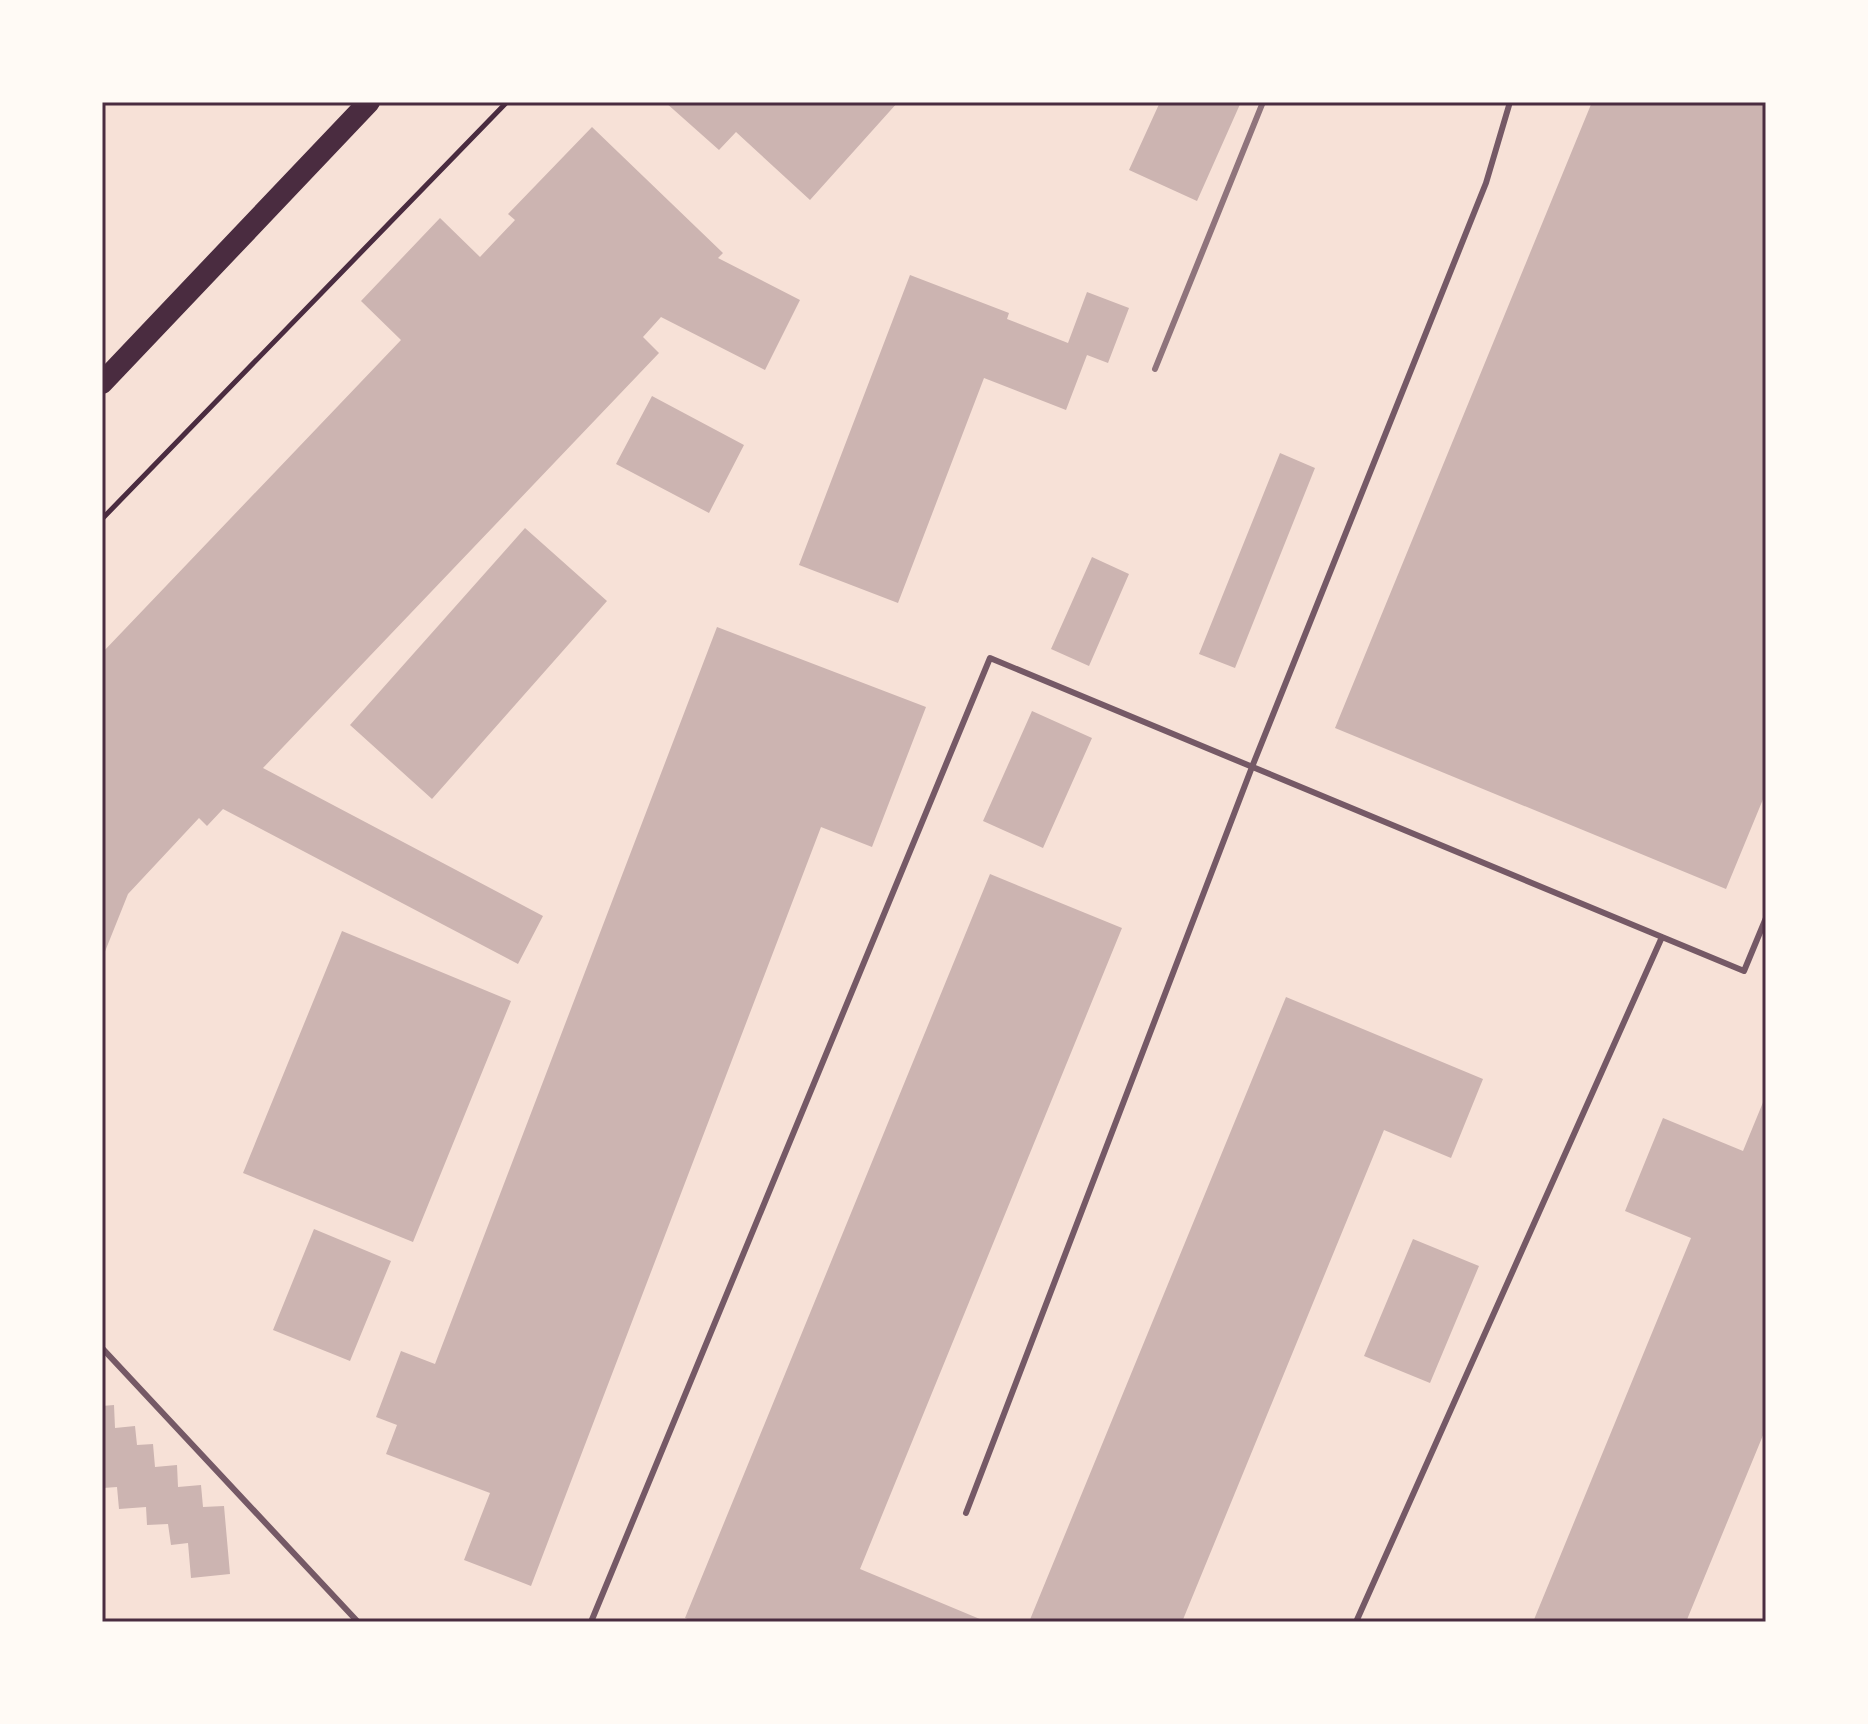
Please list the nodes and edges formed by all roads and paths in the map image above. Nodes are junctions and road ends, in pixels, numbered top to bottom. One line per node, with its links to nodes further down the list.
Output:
1 (369, 102): 4 (highway)
2 (507, 102): 5 (path)
3 (1510, 102): 6 (lane)
4 (102, 383)
5 (102, 519)
6 (1252, 767): 8 (lane); 10 (lane); 12 (lane)
7 (1766, 918): 8 (lane)
8 (1662, 937): 13 (lane)
9 (102, 1348): 11 (lane)
10 (966, 1513)
11 (358, 1622)
12 (591, 1622)
13 (1356, 1622)

